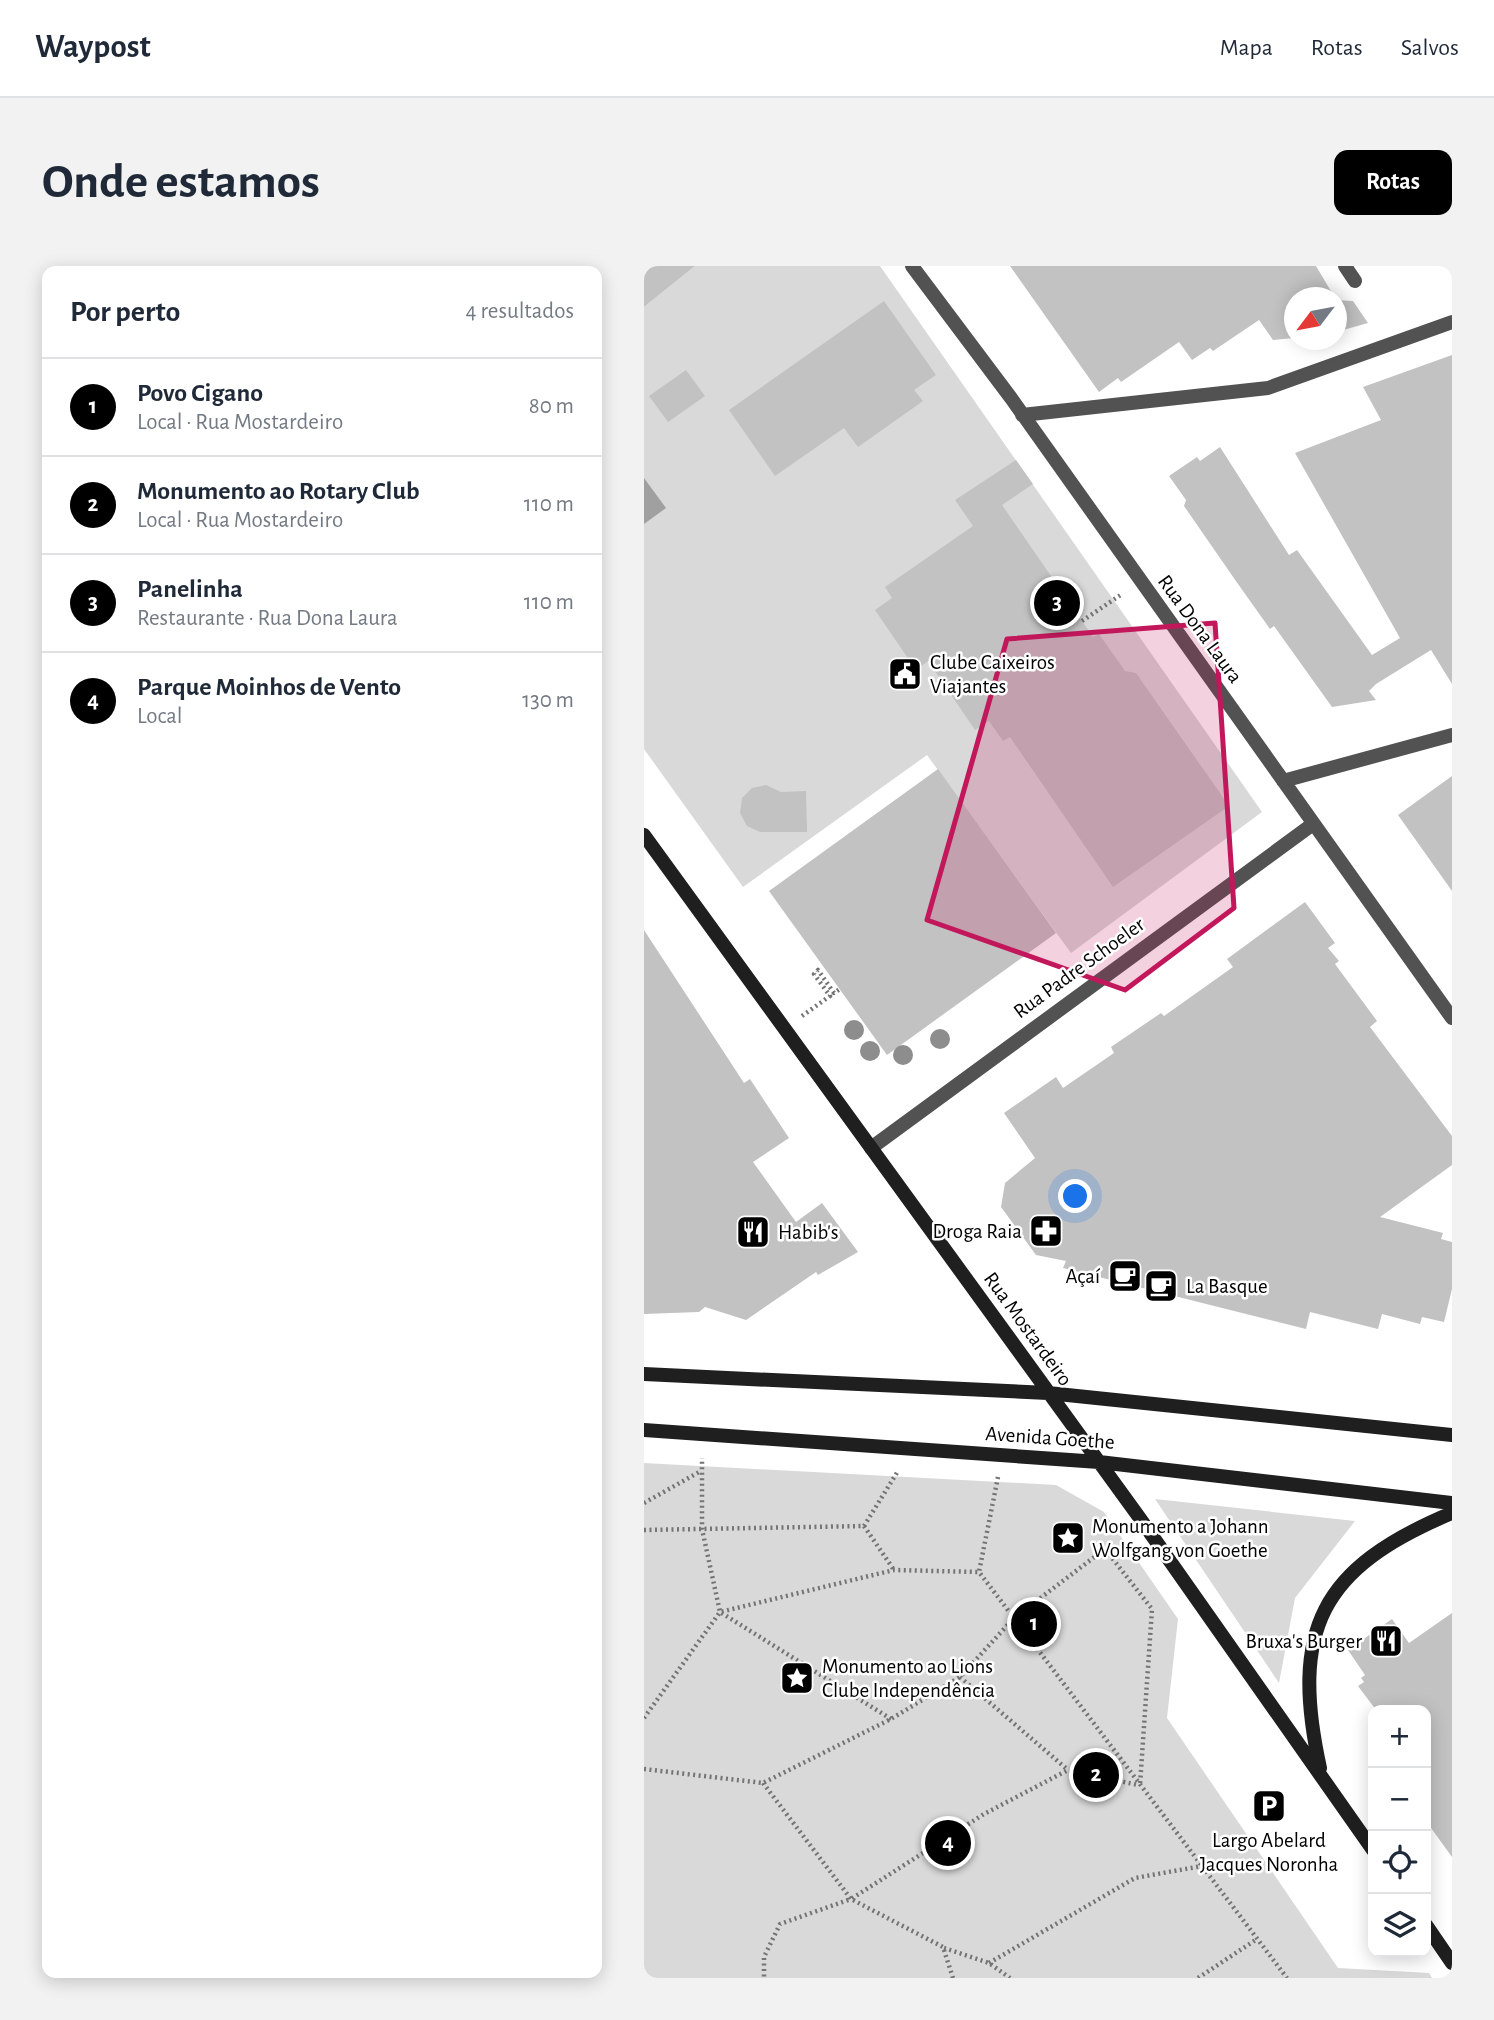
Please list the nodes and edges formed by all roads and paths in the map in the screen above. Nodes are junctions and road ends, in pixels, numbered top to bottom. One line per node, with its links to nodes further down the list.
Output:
1 (912, 266): 5 (street, Rua Dona Laura)
2 (1345, 266): 3 (street)
3 (1355, 281)
4 (1452, 322): 5 (street)
5 (1022, 415): 6 (street, Rua Dona Laura)
6 (1141, 583): 7 (path); 9 (street, Rua Dona Laura)
7 (1082, 621)
8 (1452, 735): 9 (street)
9 (1283, 780): 10 (street, Rua Dona Laura)
10 (1313, 824): 13 (street, Rua Dona Laura); 15 (street, Rua Padre Schoeler)
11 (644, 835): 14 (main road, Rua Mostardeiro)
12 (834, 993): 12 (path); 14 (path)
13 (1452, 1018)
14 (784, 1029): 15 (main road, Rua Mostardeiro)
15 (871, 1148): 17 (main road, Rua Mostardeiro)
16 (644, 1374): 17 (main road, Avenida Goethe)
17 (1048, 1392): 20 (main road, Avenida Goethe); 23 (main road, Rua Mostardeiro)
18 (644, 1430): 19 (main road, Avenida Goethe)
19 (703, 1434): 21 (main road, Avenida Goethe); 24 (path)
20 (1452, 1435)
21 (911, 1449): 22 (main road, Avenida Goethe); 28 (path)
22 (1003, 1456): 23 (main road, Avenida Goethe); 32 (path)
23 (1099, 1462): 26 (main road, Avenida Goethe); 40 (main road, Rua Mostardeiro)
24 (702, 1471): 25 (path); 29 (path)
25 (644, 1503)
26 (1452, 1503)
27 (1452, 1513): 40 (main road)
28 (864, 1527): 29 (path); 31 (path)
29 (702, 1529): 30 (path); 33 (path)
30 (644, 1530)
31 (894, 1570): 32 (path); 33 (path)
32 (979, 1572): 34 (path)
33 (720, 1612): 36 (path); 37 (path)
34 (1014, 1618): 35 (path); 42 (path); 42 (path)
35 (960, 1676): 37 (path); 39 (path)
36 (644, 1718)
37 (891, 1719): 41 (path)
38 (644, 1769): 41 (path)
39 (1068, 1770): 42 (path); 45 (path)
40 (1321, 1776): 43 (main road, Rua Mostardeiro)
41 (763, 1783): 45 (path)
42 (1140, 1785): 44 (path)
43 (1368, 1843)
44 (1202, 1866): 47 (path); 49 (path)
45 (851, 1899): 48 (path); 51 (path)
46 (1431, 1932): 50 (main road)
47 (1257, 1939): 54 (path); 55 (path)
48 (943, 1947): 49 (path); 52 (path)
49 (989, 1963): 53 (path)
50 (1452, 1963)
51 (764, 1978)
52 (953, 1978)
53 (1010, 1978)
54 (1199, 1978)
55 (1287, 1978)

